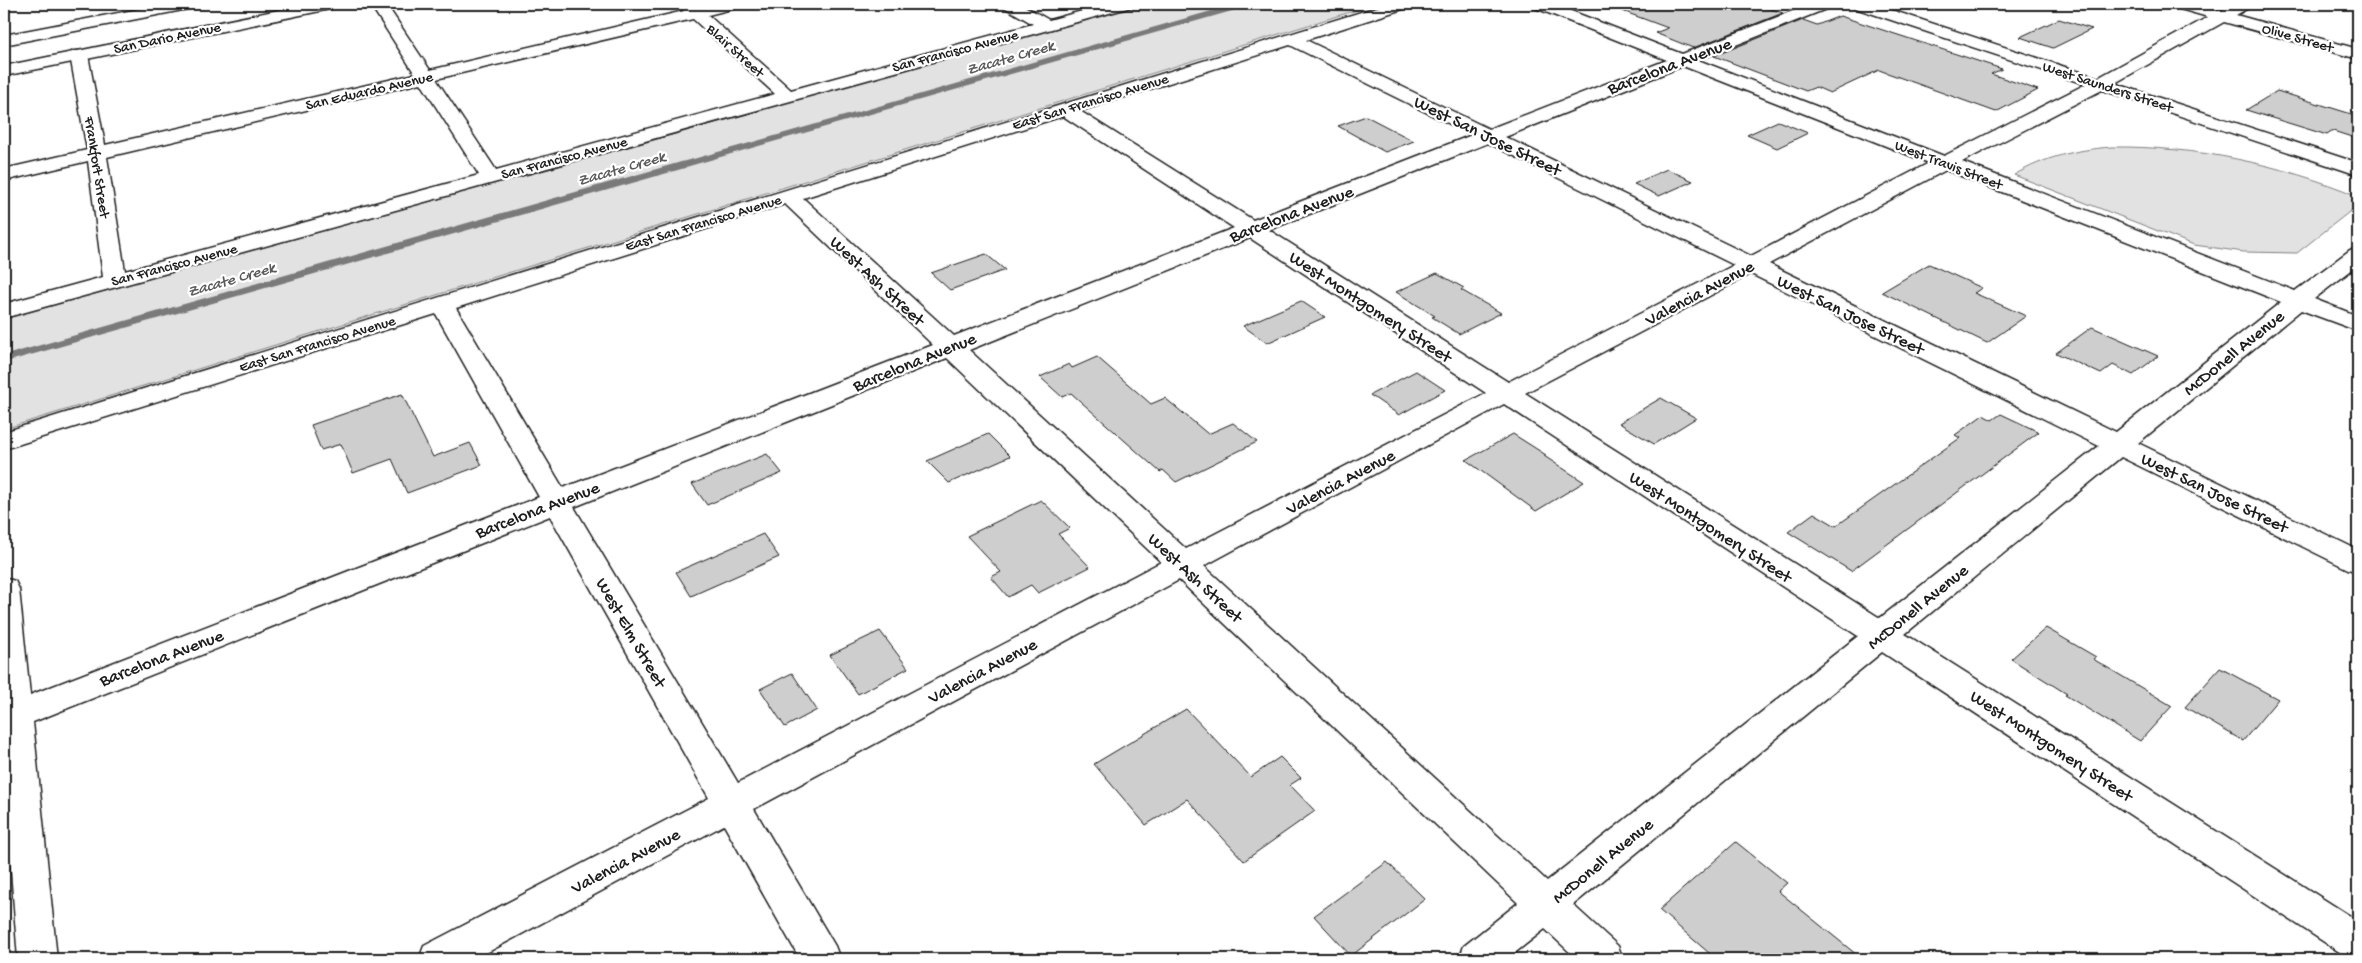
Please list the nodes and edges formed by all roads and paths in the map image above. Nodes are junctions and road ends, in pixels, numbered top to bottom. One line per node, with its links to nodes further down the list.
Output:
1 (117, 4): 20 (main road)
2 (188, 4): 18 (main road)
3 (199, 4): 18 (main road)
4 (330, 4): 24 (main road, San Dario Avenue)
5 (378, 4): 27 (main road)
6 (734, 4): 15 (main road, San Eduardo Avenue)
7 (1010, 4): 19 (main road)
8 (1125, 4): 19 (main road, San Francisco Avenue)
9 (1403, 4): 21 (main road, East San Francisco Avenue)
10 (1539, 4): 25 (main road, West Travis Street)
11 (1825, 4): 17 (main road, Barcelona Avenue)
12 (1858, 4): 28 (main road, West Saunders Street)
13 (2179, 4): 16 (main road, Olive Street)
14 (1776, 6): 17 (main road)
15 (690, 8): 27 (main road, San Eduardo Avenue); 29 (main road, Blair Street)
16 (2232, 10): 23 (main road, Olive Street); 28 (main road, Valencia Avenue)
17 (1799, 15): 25 (main road, Barcelona Avenue)
18 (95, 22): 22 (main road)
19 (1047, 25): 29 (main road, San Francisco Avenue)
20 (4, 26)
21 (1291, 39): 30 (main road, East San Francisco Avenue); 31 (main road, West San Jose Street)
22 (4, 40)
23 (2358, 54)
24 (79, 55): 26 (main road, San Dario Avenue); 32 (main road, Frankfort Street)
25 (1682, 60): 31 (main road, Barcelona Avenue); 33 (main road, West Travis Street)
26 (4, 70)
27 (425, 76): 32 (main road, San Eduardo Avenue); 36 (main road)
28 (2100, 84): 33 (main road, Valencia Avenue); 34 (main road, West Saunders Street)
29 (788, 96): 36 (main road, San Francisco Avenue)
30 (1065, 109): 37 (main road, East San Francisco Avenue); 38 (main road, West Montgomery Street)
31 (1488, 136): 38 (main road, Barcelona Avenue); 40 (main road, West San Jose Street)
32 (97, 153): 35 (main road, San Eduardo Avenue); 41 (main road, Frankfort Street)
33 (1945, 163): 40 (main road, Valencia Avenue); 42 (main road, West Travis Street)
34 (2358, 169)
35 (4, 175)
36 (491, 177): 41 (main road, San Francisco Avenue)
37 (788, 195): 43 (main road, East San Francisco Avenue); 46 (main road, West Ash Street)
38 (1250, 228): 46 (main road, Barcelona Avenue); 47 (main road, West Montgomery Street)
39 (2358, 255): 42 (main road, McDonell Avenue)
40 (1751, 265): 47 (main road, Valencia Avenue); 49 (main road, West San Jose Street)
41 (115, 280): 44 (main road, San Francisco Avenue)
42 (2298, 301): 45 (main road, West Travis Street); 49 (main road, McDonell Avenue)
43 (442, 304): 48 (main road, East San Francisco Avenue); 50 (main road, West Elm Street)
44 (4, 311)
45 (2358, 324)
46 (950, 347): 50 (main road, Barcelona Avenue); 52 (main road, West Ash Street)
47 (1506, 393): 52 (main road, Valencia Avenue); 54 (main road, West Montgomery Street)
48 (4, 441)
49 (2118, 445): 51 (main road, West San Jose Street); 54 (main road, McDonell Avenue)
50 (556, 502): 55 (main road, Barcelona Avenue); 56 (main road, West Elm Street)
51 (2358, 562)
52 (1182, 564): 56 (main road, Valencia Avenue); 57 (main road, West Ash Street)
53 (4, 589): 55 (main road)
54 (1881, 635): 57 (main road, McDonell Avenue); 58 (main road, West Montgomery Street)
55 (10, 717): 59 (main road)
56 (731, 803): 60 (main road, Valencia Avenue); 61 (main road, West Elm Street)
57 (1546, 905): 62 (main road, McDonell Avenue); 63 (main road, West Ash Street)
58 (2358, 942)
59 (37, 959)
60 (438, 959)
61 (821, 959)
62 (1478, 959)
63 (1604, 959)

